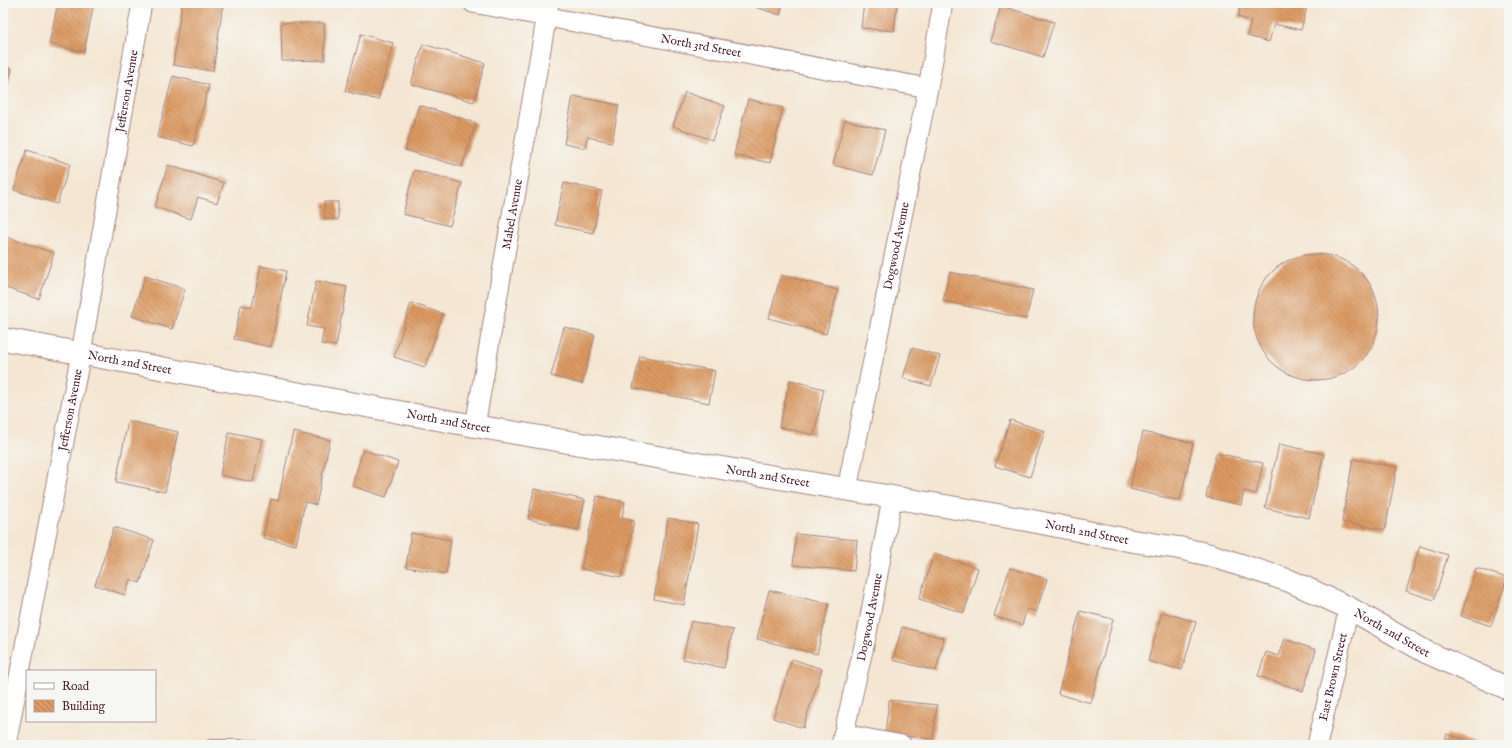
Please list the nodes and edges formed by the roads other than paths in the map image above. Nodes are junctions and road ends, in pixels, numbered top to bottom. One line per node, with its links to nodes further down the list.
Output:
1 (142, 3): 7 (street, Jefferson Avenue)
2 (473, 3): 4 (street, North 3rd Street)
3 (943, 3): 5 (street, Dogwood Avenue)
4 (548, 10): 5 (street, North 3rd Street); 8 (street, Mabel Avenue)
5 (928, 88): 9 (street, Dogwood Avenue)
6 (3, 339): 7 (street, North 2nd Street)
7 (81, 353): 8 (street, North 2nd Street); 14 (street, Jefferson Avenue)
8 (475, 426): 9 (street, North 2nd Street)
9 (847, 489): 10 (street, North 2nd Street)
10 (892, 498): 11 (street, North 2nd Street); 13 (street, Dogwood Avenue)
11 (1349, 608): 12 (street, North 2nd Street); 18 (street, East Brown Street)
12 (1509, 689)
13 (842, 740): 17 (street, Dogwood Avenue)
14 (6, 745)
15 (210, 745): 16 (lane)
16 (255, 745)
17 (902, 745)
18 (1317, 745)

